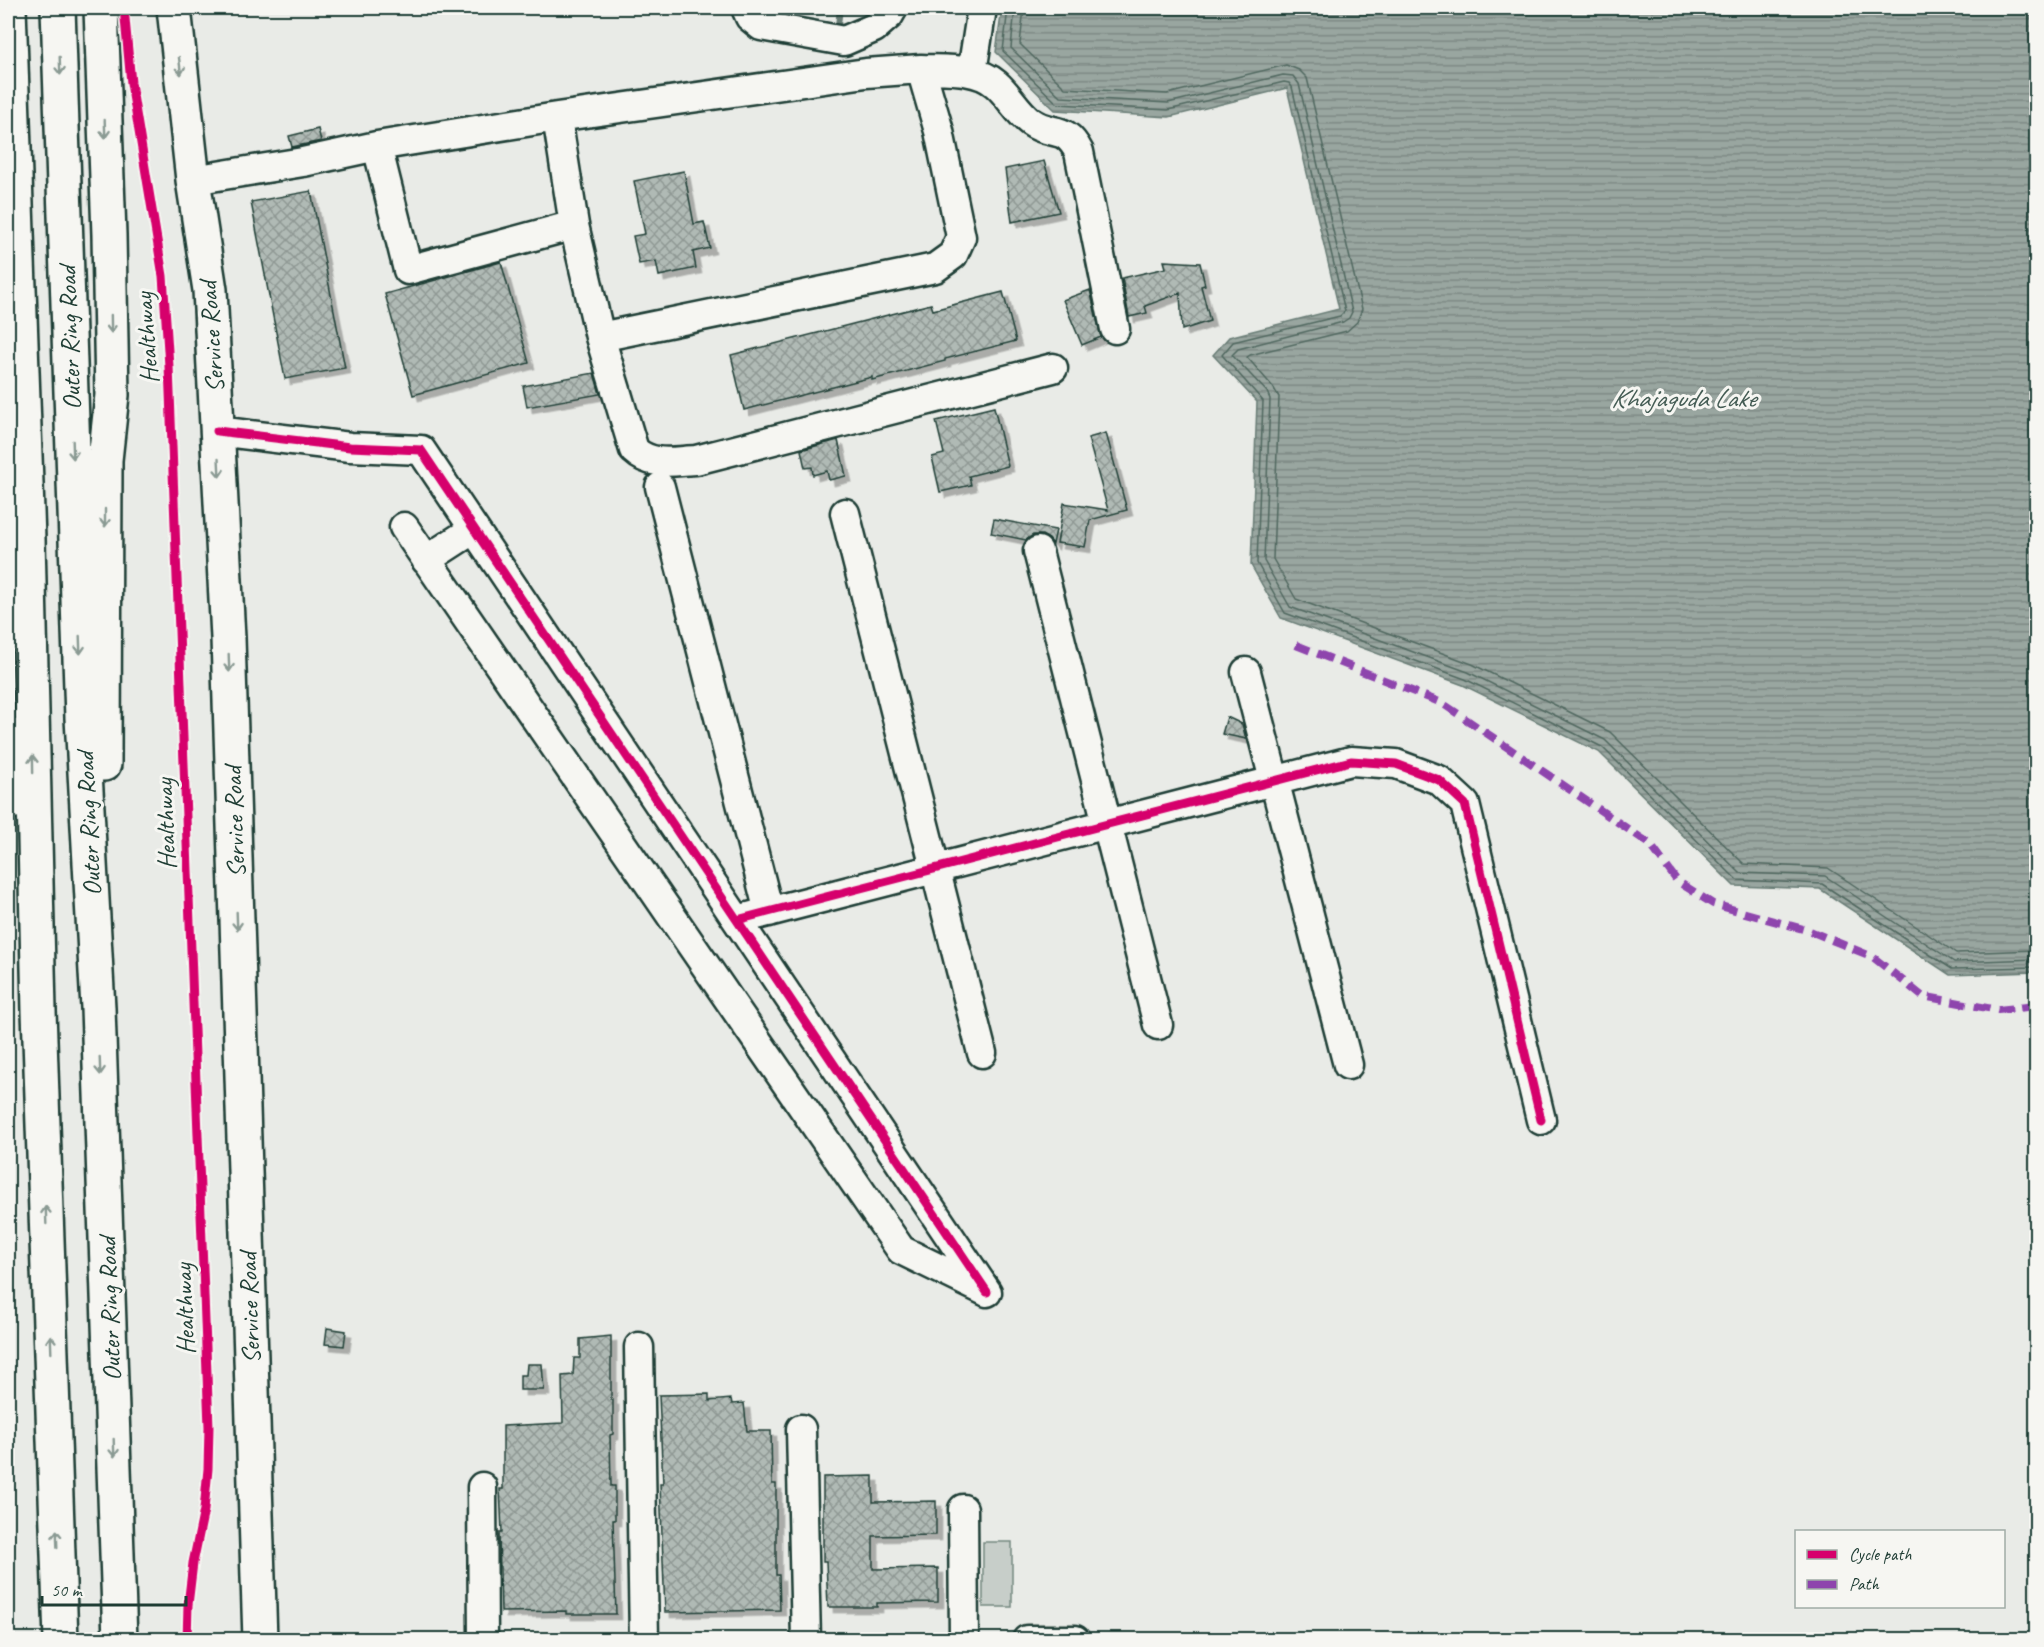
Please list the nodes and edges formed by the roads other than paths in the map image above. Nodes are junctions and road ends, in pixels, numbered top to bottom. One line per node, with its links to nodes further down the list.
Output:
1 (9, 8): 32 (main road, Outer Ring Road, one-way to 1)
2 (58, 8): 31 (main road, Outer Ring Road, one-way to 31)
3 (101, 8): 31 (main road, one-way to 31)
4 (174, 8): 12 (main road, Service Road, one-way to 12)
5 (746, 8): 6 (street)
6 (893, 8)
7 (982, 8): 9 (street)
8 (921, 69): 9 (street); 10 (street); 15 (street)
9 (972, 72): 14 (street)
10 (557, 117): 11 (street); 13 (street)
11 (377, 146): 12 (street); 13 (street)
12 (194, 180): 17 (main road, Service Road)
13 (574, 225): 15 (street)
14 (1115, 329)
15 (600, 337): 16 (street)
16 (1053, 368)
17 (217, 431): 21 (street); 44 (main road, Service Road, one-way to 44)
18 (660, 487): 29 (street)
19 (845, 513): 28 (street)
20 (404, 527): 23 (street)
21 (474, 529): 23 (street); 30 (street)
22 (1038, 551): 27 (street)
23 (426, 560): 30 (street)
24 (1246, 672): 26 (street)
25 (8, 734): 32 (main road)
26 (1275, 781): 27 (street); 35 (street); 36 (street)
27 (1107, 824): 28 (street); 33 (street)
28 (935, 868): 29 (street); 34 (street)
29 (769, 912): 30 (street)
30 (737, 920)
31 (98, 1008): 43 (main road, Outer Ring Road, one-way to 43)
32 (39, 1011): 42 (main road, Outer Ring Road, one-way to 32)
33 (1158, 1025)
34 (982, 1053)
35 (1348, 1065)
36 (1541, 1120)
37 (639, 1347): 46 (street)
38 (801, 1429): 47 (street)
39 (482, 1487): 45 (street)
40 (963, 1509): 48 (street)
41 (1072, 1639): 49 (street)
42 (61, 1640)
43 (120, 1640)
44 (260, 1640)
45 (483, 1640)
46 (644, 1640)
47 (806, 1640)
48 (964, 1640)
49 (1027, 1640)

